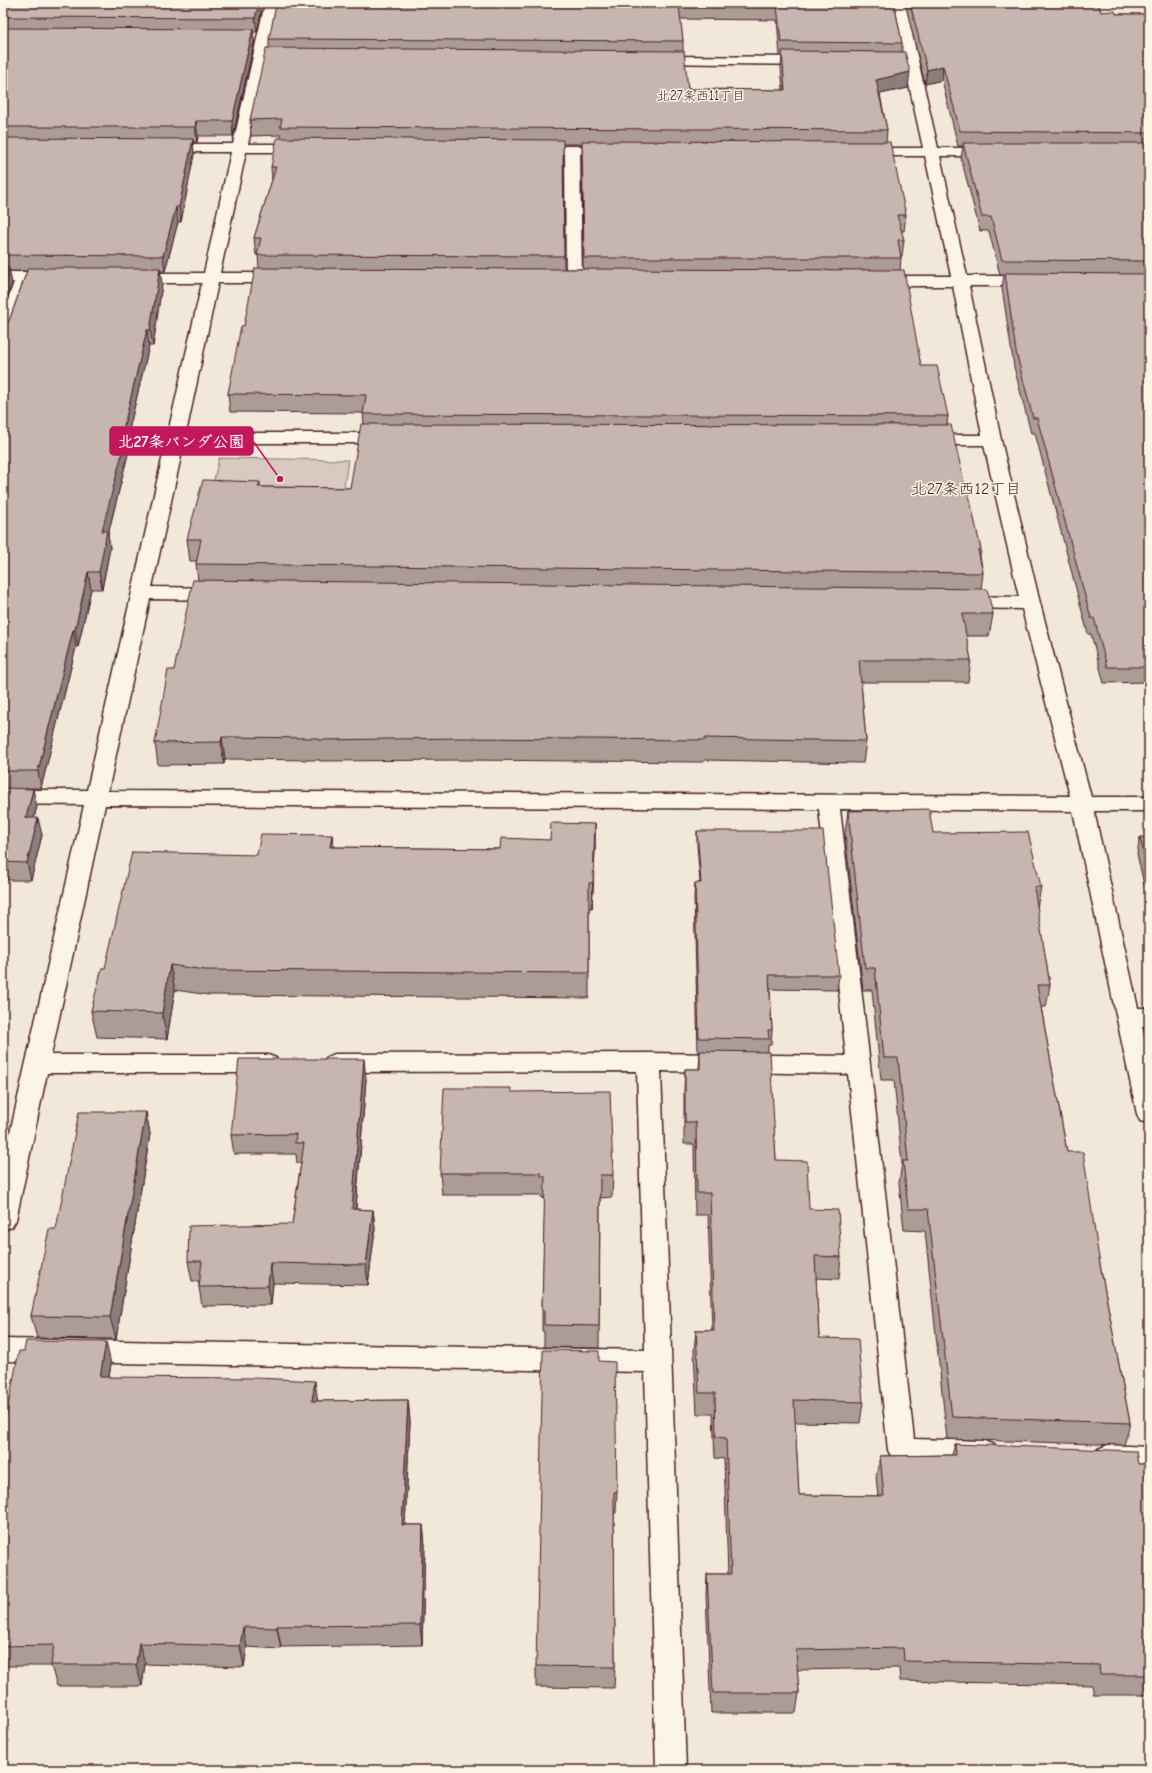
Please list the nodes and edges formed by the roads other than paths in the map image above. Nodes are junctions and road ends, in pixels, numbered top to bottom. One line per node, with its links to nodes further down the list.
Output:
1 (898, 3): 6 (street)
2 (275, 10): 8 (street)
3 (640, 60): 4 (street)
4 (823, 61)
5 (895, 62): 6 (street)
6 (910, 62): 14 (street)
7 (153, 148): 8 (street)
8 (239, 148): 9 (street); 20 (street)
9 (318, 148)
10 (517, 150): 11 (street)
11 (572, 150): 12 (street); 22 (street)
12 (628, 150)
13 (851, 152): 14 (street)
14 (930, 152): 15 (street); 24 (street)
15 (1008, 152)
16 (3, 277): 17 (street)
17 (24, 277): 18 (street); 26 (street)
18 (71, 278)
19 (117, 278): 20 (street)
20 (210, 278): 21 (street); 27 (street)
21 (298, 278)
22 (574, 280)
23 (858, 281): 24 (street)
24 (960, 281): 25 (street); 30 (street)
25 (1047, 282)
26 (3, 336)
27 (176, 438): 28 (street); 31 (street)
28 (408, 438)
29 (912, 440): 30 (street)
30 (992, 440): 34 (street)
31 (142, 593): 32 (street); 36 (street)
32 (238, 594)
33 (942, 602): 34 (street)
34 (1030, 603): 38 (street)
35 (3, 797): 36 (street)
36 (97, 798): 37 (street); 43 (street)
37 (829, 802): 38 (street); 45 (street)
38 (1082, 803): 39 (street); 40 (street)
39 (1149, 804)
40 (1138, 1017): 46 (street)
41 (649, 1062): 42 (street); 45 (street); 49 (street)
42 (315, 1063)
43 (37, 1064): 44 (street); 47 (street)
44 (292, 1064)
45 (859, 1065): 50 (street)
46 (1149, 1114)
47 (3, 1220)
48 (3, 1350): 49 (street)
49 (658, 1361): 53 (street)
50 (1006, 1454)
51 (1085, 1457): 52 (street)
52 (1149, 1459)
53 (671, 1770)

